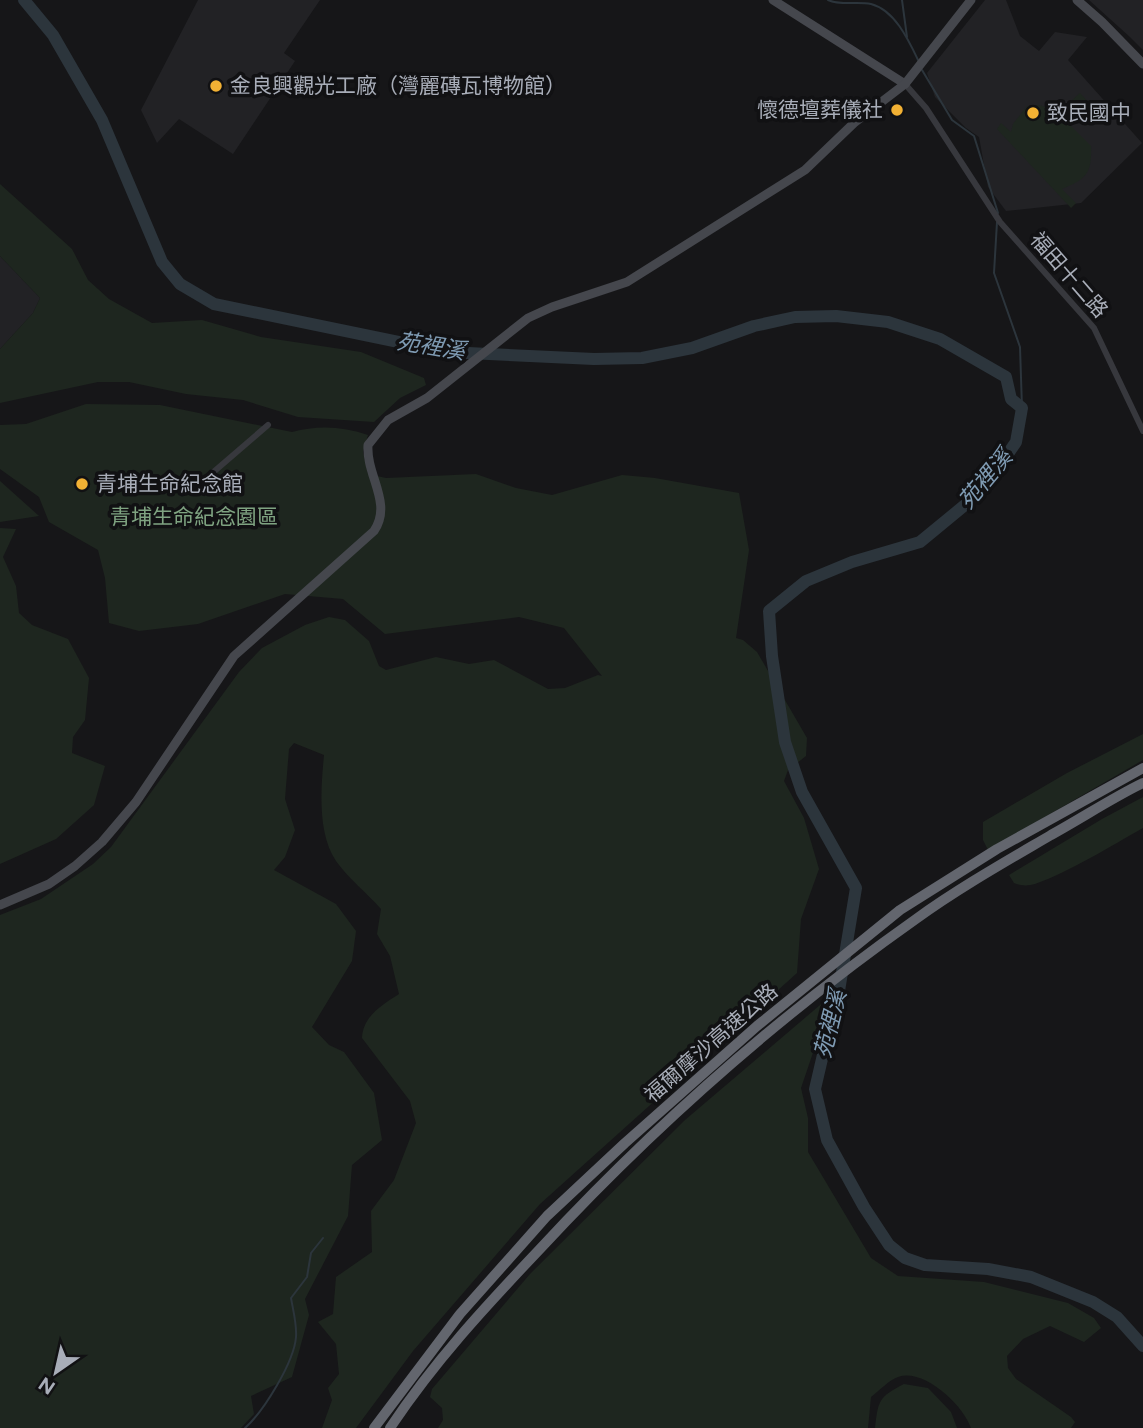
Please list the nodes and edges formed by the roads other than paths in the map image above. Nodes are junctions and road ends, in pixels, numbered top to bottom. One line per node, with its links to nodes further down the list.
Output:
1 (773, 0): 5 (main road)
2 (971, 0): 5 (main road)
3 (1077, 0): 4 (main road)
4 (1143, 64)
5 (905, 84): 7 (street, 福田十二路); 11 (main road)
6 (268, 425): 8 (street)
7 (1143, 431)
8 (203, 481)
9 (1143, 768): 12 (highway, 福爾摩沙高速公路)
10 (1143, 783): 13 (highway, 福爾摩沙高速公路)
11 (0, 905)
12 (373, 1428)
13 (390, 1428)

